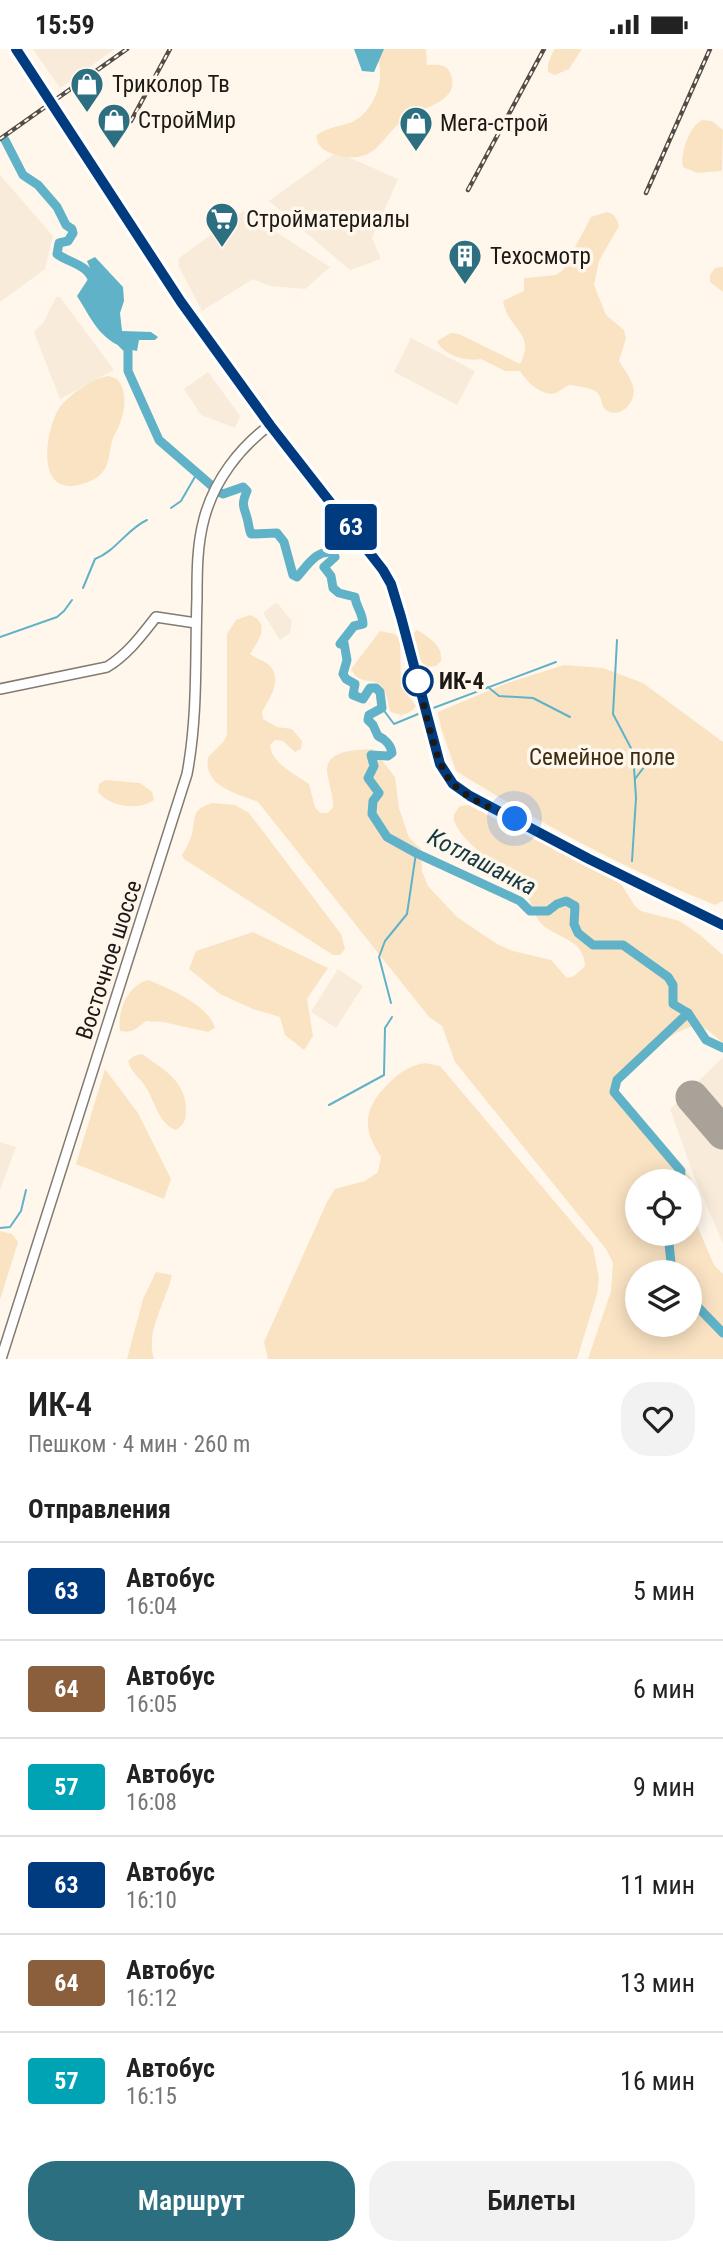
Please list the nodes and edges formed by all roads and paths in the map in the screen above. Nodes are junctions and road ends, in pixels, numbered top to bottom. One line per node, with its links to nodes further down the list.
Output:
1 (16, 49): 2 (main road)
2 (270, 425): 3 (main road, Восточное шоссе); 5 (main road)
3 (196, 623): 4 (main road); 6 (main road, Восточное шоссе)
4 (0, 689)
5 (723, 925)
6 (1, 1359)

